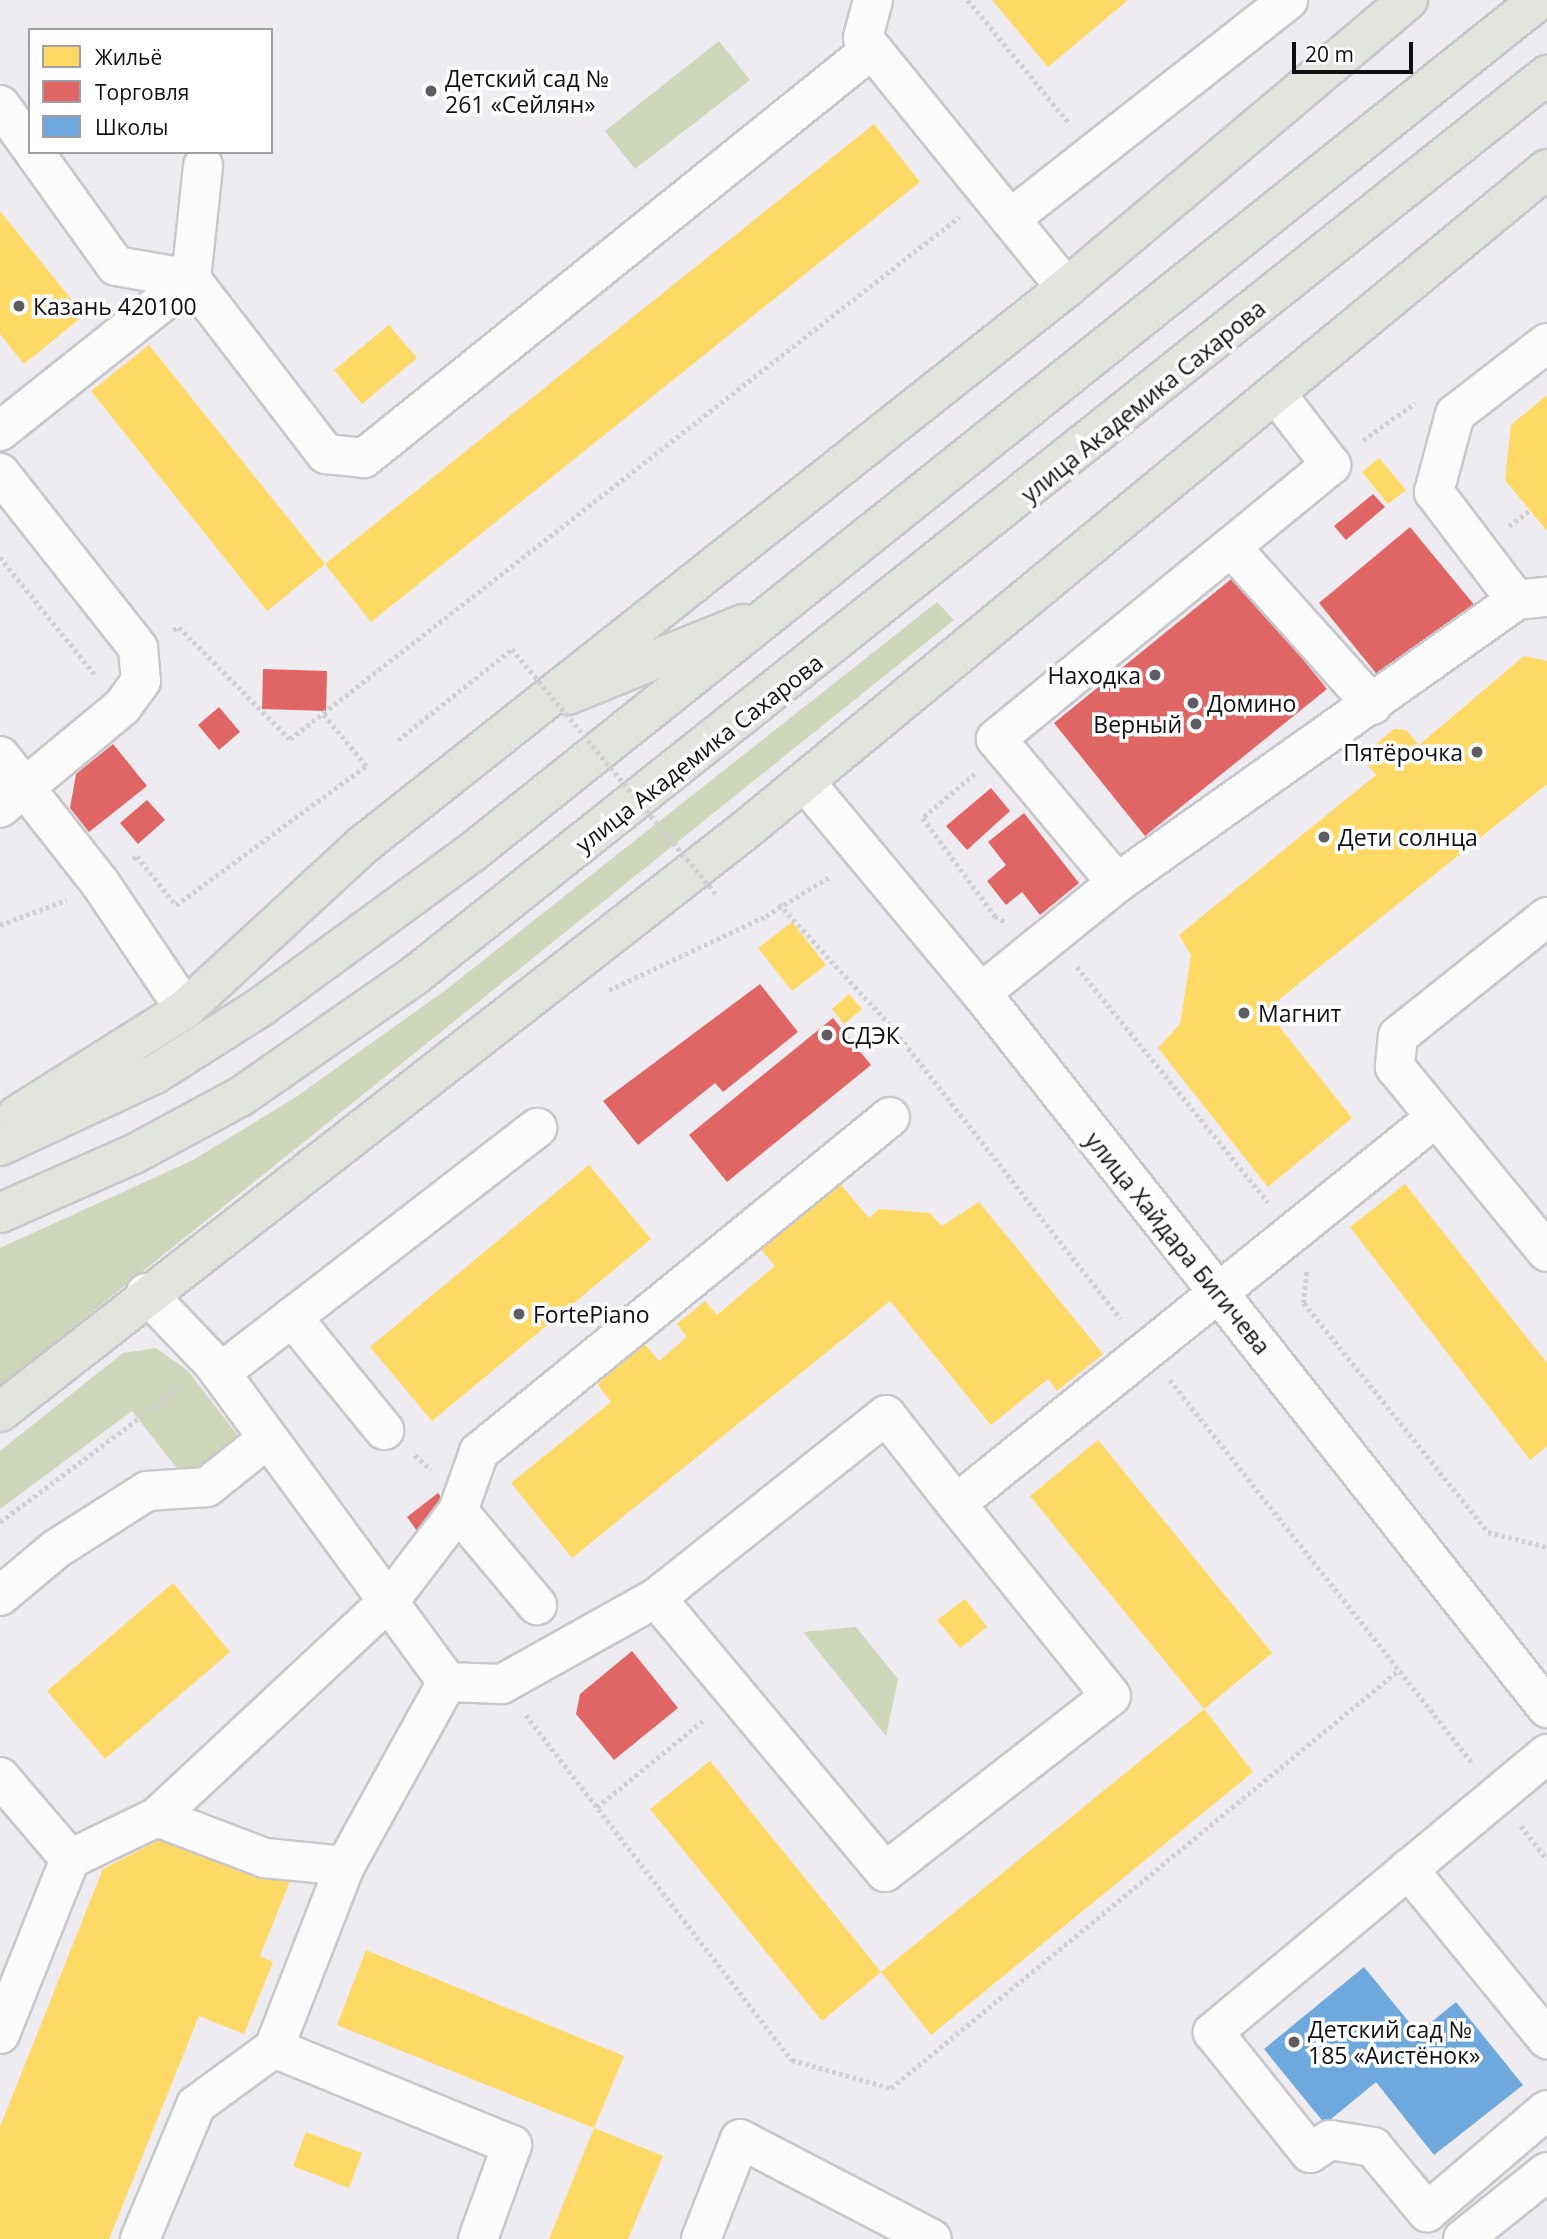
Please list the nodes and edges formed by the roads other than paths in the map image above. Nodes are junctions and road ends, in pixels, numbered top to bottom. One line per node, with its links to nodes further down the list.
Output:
1 (873, 0): 5 (street)
2 (1288, 0): 12 (street)
3 (1408, 0): 14 (main road)
4 (1539, 0): 21 (main road)
5 (872, 48): 12 (street); 13 (street)
6 (1547, 75): 36 (main road, улица Академика Сахарова)
7 (0, 105): 8 (street)
8 (28, 143)
9 (35, 154): 13 (street)
10 (202, 166): 13 (street)
11 (1547, 169): 16 (main road)
12 (1000, 206): 14 (street)
13 (191, 279): 17 (street)
14 (1066, 288): 23 (main road)
15 (1547, 343): 20 (street)
16 (1277, 395): 19 (street); 25 (main road)
17 (0, 431)
18 (0, 473): 26 (street)
19 (1231, 547): 22 (street); 27 (street)
20 (1532, 599): 22 (street)
21 (784, 608): 23 (main road); 35 (main road)
22 (1373, 705): 27 (street)
23 (530, 711): 30 (main road)
24 (0, 756): 26 (street)
25 (805, 782): 29 (street, улица Хайдара Бигичева); 39 (main road)
26 (13, 798): 30 (street)
27 (1117, 883): 29 (street)
28 (1547, 917): 32 (street)
29 (981, 993): 38 (street, улица Хайдара Бигичева)
30 (185, 1009): 33 (main road)
31 (890, 1117): 46 (street)
32 (1435, 1118): 37 (street); 38 (street)
33 (0, 1124)
34 (537, 1128): 40 (street)
35 (0, 1146)
36 (0, 1213)
37 (1547, 1252)
38 (1217, 1292): 45 (street); 52 (street, улица Хайдара Бигичева)
39 (146, 1293): 41 (street); 42 (main road)
40 (292, 1317): 41 (street); 43 (street)
41 (216, 1368): 44 (street)
42 (0, 1412)
43 (384, 1430)
44 (267, 1439): 47 (street); 49 (street)
45 (956, 1504): 48 (street); 48 (street)
46 (458, 1511): 49 (street); 50 (street)
47 (0, 1596)
48 (656, 1598): 51 (street)
49 (390, 1600): 51 (street); 55 (street)
50 (537, 1605)
51 (447, 1682): 57 (street)
52 (1547, 1708)
53 (1547, 1754): 58 (street)
54 (0, 1777): 56 (street)
55 (157, 1818): 56 (street); 57 (street)
56 (70, 1859): 59 (street)
57 (345, 1867): 61 (street)
58 (1408, 1869): 60 (street); 62 (street)
59 (0, 2034)
60 (1547, 2039)
61 (274, 2048): 64 (street); 65 (street)
62 (1547, 2110)
63 (1547, 2172): 68 (street)
64 (140, 2239)
65 (478, 2239)
66 (701, 2239): 67 (street)
67 (932, 2239)
68 (1463, 2239)

